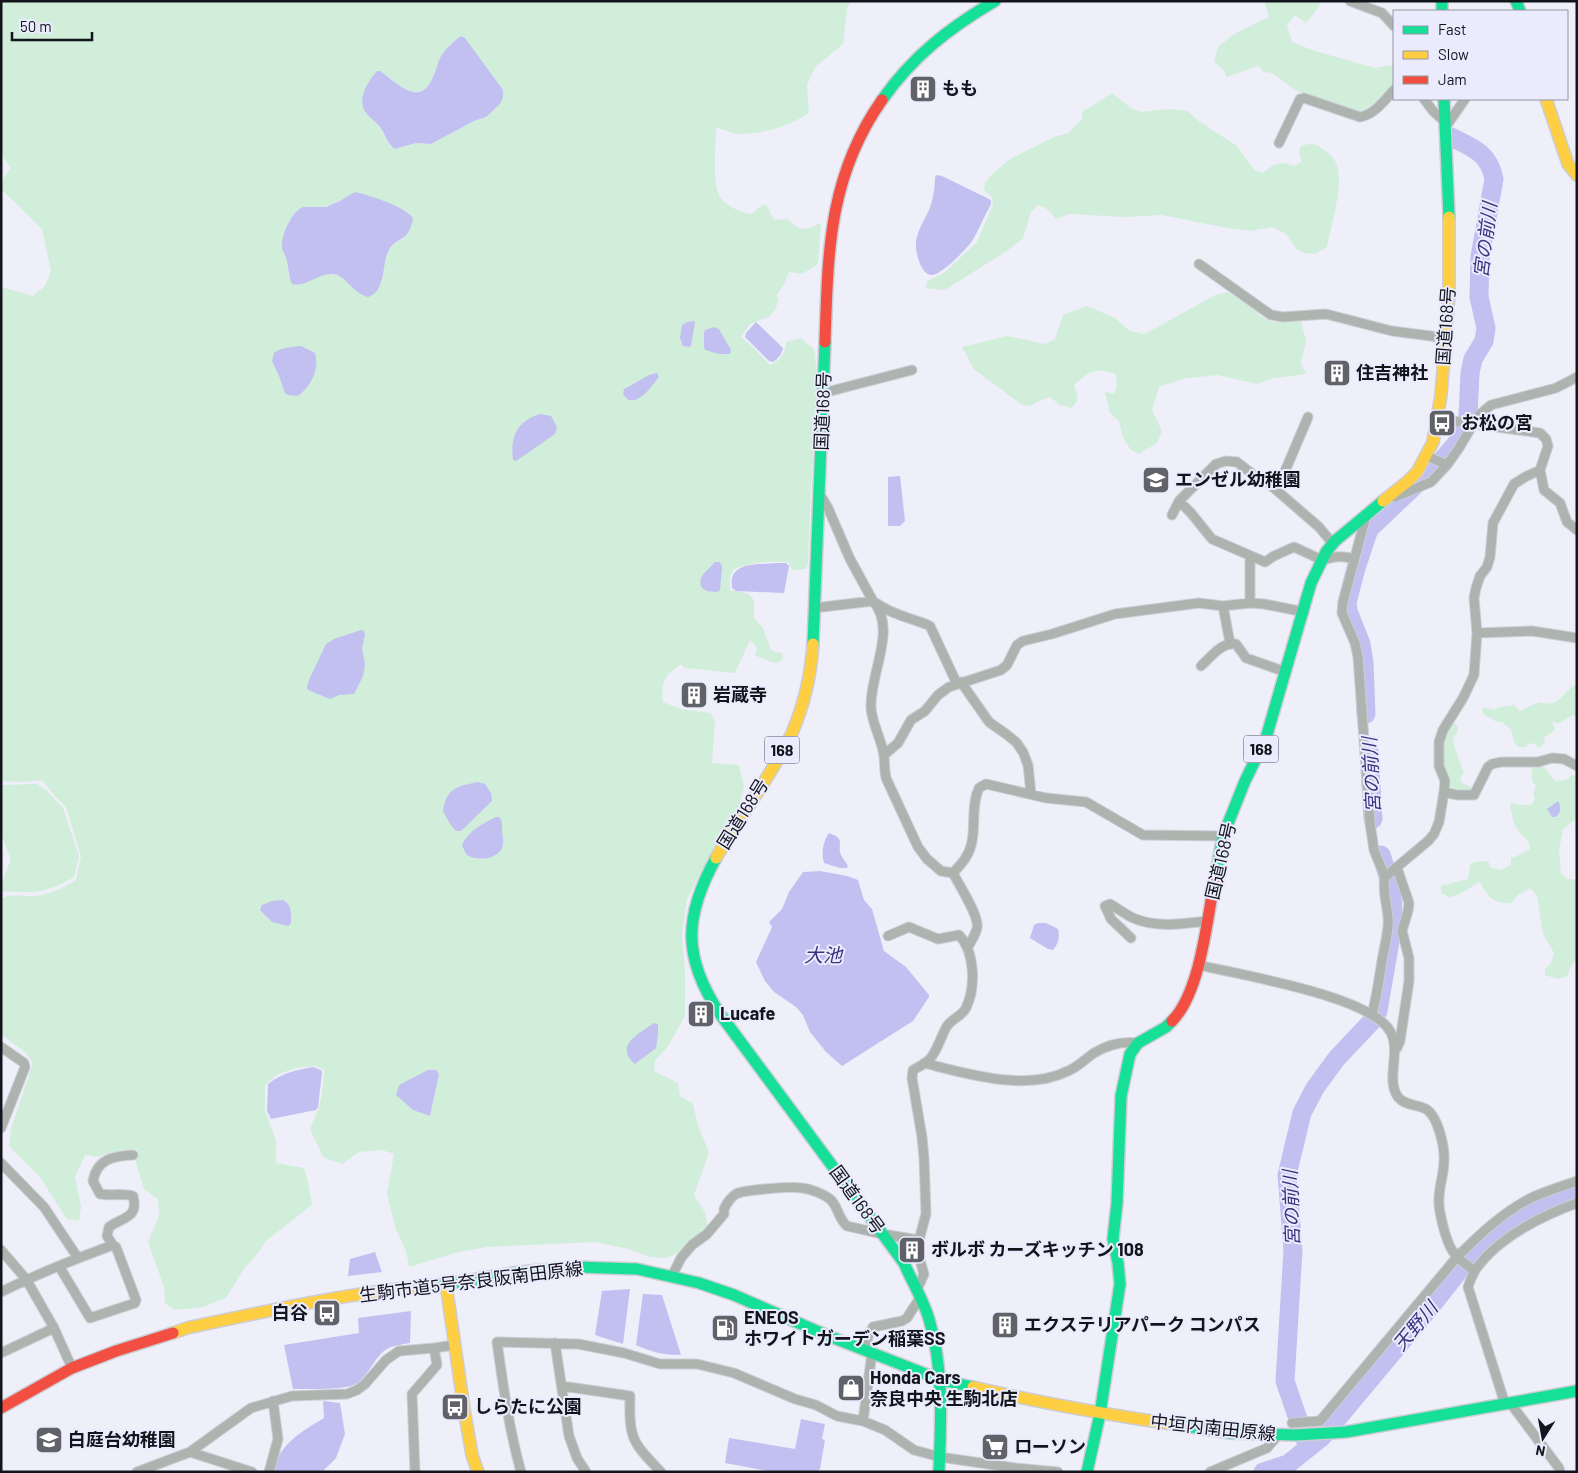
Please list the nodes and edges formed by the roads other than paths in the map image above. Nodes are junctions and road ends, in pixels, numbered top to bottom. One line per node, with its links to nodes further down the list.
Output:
1 (995, 1): 16 (main road, 国道168号 / 168)
2 (1350, 1): 3 (street)
3 (1393, 25)
4 (1393, 91): 10 (street)
5 (1425, 100): 9 (street)
6 (1444, 100): 9 (main road, 国道168号 / 168)
7 (1464, 100): 9 (street)
8 (1546, 100): 11 (main road)
9 (1445, 125): 13 (main road, 国道168号 / 168)
10 (1280, 143)
11 (1577, 175)
12 (1199, 264): 13 (street)
13 (1446, 338): 18 (main road, 国道168号 / 168)
14 (912, 370): 16 (street)
15 (1577, 377): 19 (street)
16 (823, 393): 24 (main road, 国道168号 / 168)
17 (1308, 417): 23 (street)
18 (1438, 419): 19 (street); 20 (main road, 国道168号 / 168)
19 (1474, 424): 21 (street); 22 (street)
20 (1426, 456): 21 (street); 26 (main road, 国道168号 / 168)
21 (1447, 465): 26 (street)
22 (1540, 470): 29 (street); 39 (street)
23 (1276, 490): 25 (street); 30 (street)
24 (820, 494): 34 (street); 37 (main road, 国道168号 / 168)
25 (1178, 502): 28 (street); 31 (street)
26 (1381, 502): 27 (main road, 国道168号 / 168)
27 (1366, 513): 30 (main road, 国道168号 / 168); 32 (street)
28 (1172, 515)
29 (1577, 530)
30 (1333, 544): 33 (main road, 国道168号 / 168)
31 (1250, 556): 33 (street); 35 (street)
32 (1354, 559): 33 (street); 52 (street)
33 (1322, 560): 38 (main road, 国道168号 / 168)
34 (874, 602): 37 (street); 44 (street); 45 (street)
35 (1250, 603): 36 (street); 38 (street)
36 (1223, 606): 41 (street); 44 (street)
37 (814, 608): 68 (main road, 国道168号 / 168)
38 (1304, 612): 43 (main road, 国道168号 / 168)
39 (1477, 632): 40 (street); 47 (street)
40 (1577, 638)
41 (1230, 643): 42 (street); 43 (street)
42 (1201, 666)
43 (1286, 672): 49 (main road, 国道168号 / 168)
44 (959, 683): 45 (street); 48 (street)
45 (884, 755): 51 (street)
46 (1577, 766): 47 (street)
47 (1444, 792): 50 (street)
48 (1031, 794): 49 (street); 51 (street)
49 (1223, 836): 53 (main road, 国道168号 / 168)
50 (1397, 868): 52 (street); 61 (street)
51 (953, 873): 56 (street)
52 (1385, 877): 58 (street)
53 (1208, 921): 55 (street); 57 (main road, 国道168号 / 168)
54 (888, 936): 56 (street)
55 (1132, 938)
56 (968, 947): 62 (street)
57 (1199, 965): 58 (street); 59 (main road, 国道168号 / 168)
58 (1375, 1016): 61 (street)
59 (1138, 1043): 62 (street); 94 (main road)
60 (1, 1047): 63 (street)
61 (1396, 1050): 72 (street)
62 (924, 1063): 69 (street)
63 (2, 1123)
64 (133, 1155): 70 (street)
65 (1, 1162): 73 (street)
66 (1577, 1181): 72 (street)
67 (1577, 1204): 75 (street)
68 (882, 1234): 69 (street); 76 (street); 80 (main road, 国道168号 / 168)
69 (919, 1240): 80 (street)
70 (113, 1245): 73 (street); 74 (street)
71 (1, 1250): 77 (street)
72 (1457, 1257): 75 (street); 96 (street)
73 (78, 1258): 74 (street)
74 (59, 1266): 77 (street)
75 (1474, 1271): 92 (street)
76 (672, 1276): 78 (main road, 生駒市道5号奈良阪南田原線); 85 (main road, 生駒市道5号奈良阪南田原線)
77 (26, 1280): 79 (street); 81 (street)
78 (446, 1284): 83 (main road); 87 (main road, 生駒市道5号奈良阪南田原線)
79 (1, 1292)
80 (919, 1293): 85 (street); 88 (main road, 国道168号 / 168)
81 (54, 1328): 86 (street); 87 (street)
82 (555, 1343): 89 (street); 95 (street); 105 (street)
83 (455, 1345): 84 (street); 104 (main road)
84 (434, 1348): 91 (street); 103 (street)
85 (868, 1352): 88 (main road, 生駒市道5号奈良阪南田原線); 95 (street)
86 (1, 1353)
87 (72, 1368): 93 (main road, 生駒市道5号奈良阪南田原線)
88 (940, 1380): 94 (main road, 中垣内南田原線); 99 (main road, 国道168号 / 168)
89 (562, 1386): 106 (street); 107 (street)
90 (1577, 1391): 92 (main road, 中垣内南田原線)
91 (272, 1401): 98 (street); 102 (street)
92 (1508, 1404): 97 (main road, 中垣内南田原線); 112 (street)
93 (1, 1408)
94 (1100, 1414): 97 (main road, 中垣内南田原線); 110 (main road)
95 (863, 1421): 99 (street)
96 (1292, 1423)
97 (1278, 1435): 111 (street)
98 (190, 1452): 100 (street); 101 (street)
99 (940, 1457): 108 (main road, 国道168号 / 168); 109 (street)
100 (136, 1472)
101 (252, 1472)
102 (270, 1472)
103 (415, 1472)
104 (478, 1472)
105 (521, 1472)
106 (586, 1472)
107 (661, 1472)
108 (940, 1472)
109 (1058, 1472)
110 (1087, 1472)
111 (1210, 1472)
112 (1560, 1472)

